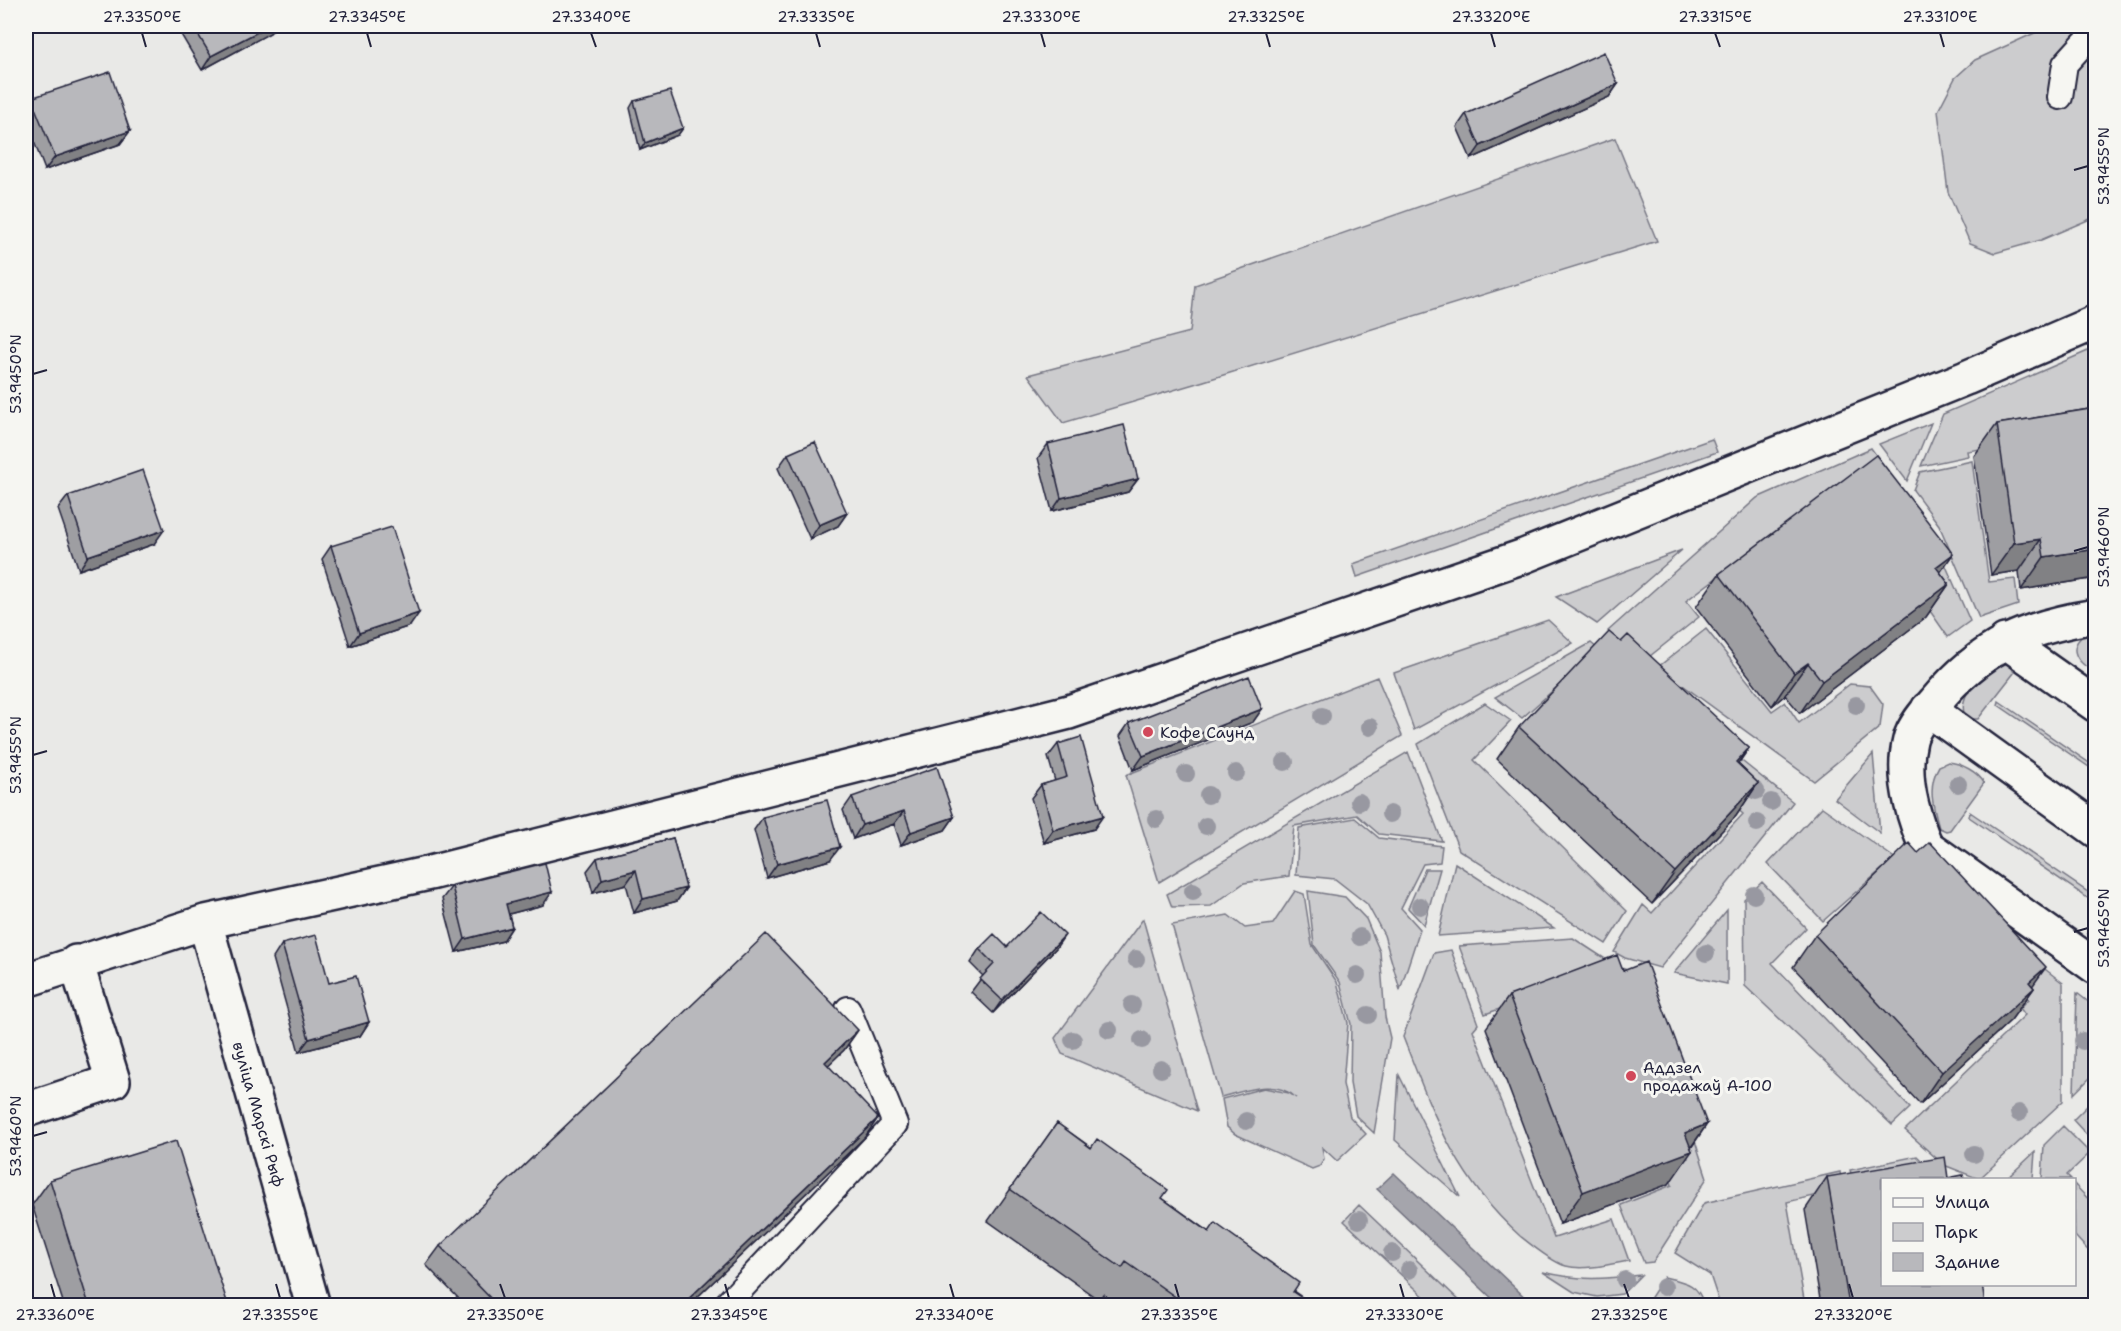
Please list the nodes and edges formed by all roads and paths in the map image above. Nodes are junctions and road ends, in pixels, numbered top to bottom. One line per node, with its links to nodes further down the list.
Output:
1 (2096, 36): 2 (lane)
2 (2060, 97)
3 (2096, 322): 9 (street)
4 (2096, 616): 5 (street)
5 (2006, 642): 6 (street); 7 (street)
6 (2096, 705)
7 (1928, 709): 8 (street); 11 (street)
8 (2096, 830)
9 (205, 922): 10 (street); 15 (street, вуліца Марскі Рыф)
10 (76, 962): 12 (street); 14 (street)
11 (2096, 967)
12 (26, 980)
13 (848, 1009): 16 (lane)
14 (26, 1110)
15 (312, 1305)
16 (724, 1305)

